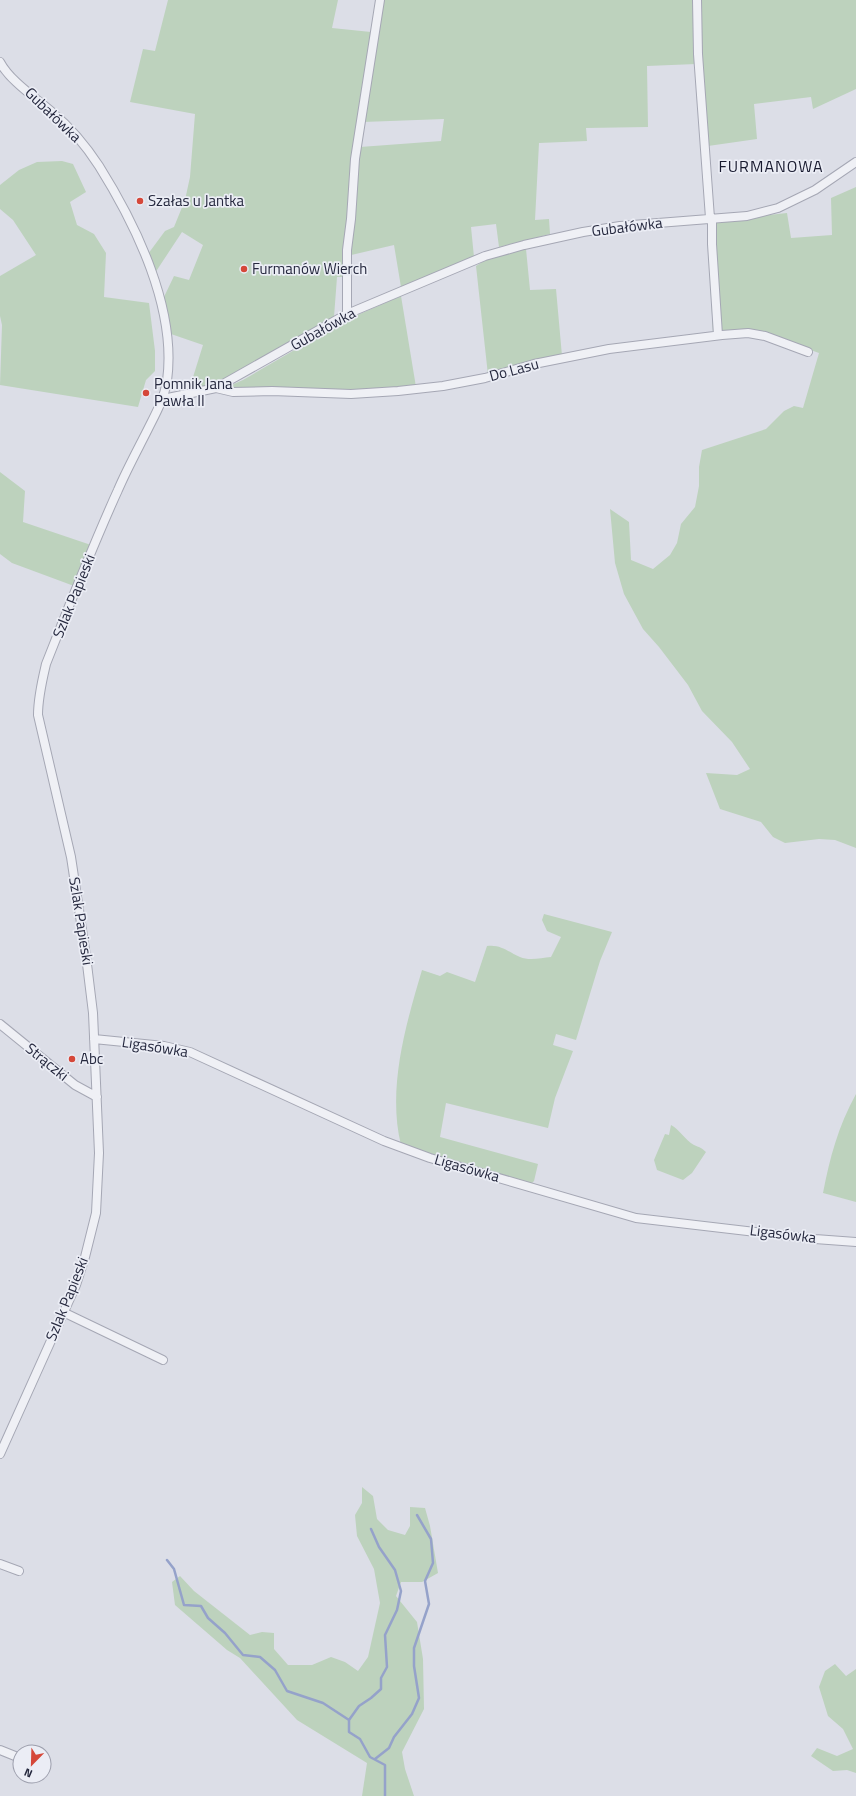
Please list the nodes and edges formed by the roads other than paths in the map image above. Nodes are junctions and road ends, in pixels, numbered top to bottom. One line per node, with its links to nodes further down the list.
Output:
1 (380, 0): 6 (street)
2 (697, 0): 5 (street)
3 (0, 62): 10 (street, Gubałówka)
4 (856, 162): 5 (street, Gubałówka)
5 (711, 218): 6 (street, Gubałówka); 7 (street)
6 (347, 314): 9 (street, Gubałówka)
7 (718, 336): 8 (street, Do Lasu); 9 (street, Do Lasu)
8 (808, 352)
9 (216, 388): 10 (street, Gubałówka)
10 (163, 399): 12 (street, Szlak Papieski)
11 (0, 1024): 13 (street, Strączki)
12 (94, 1039): 13 (street, Szlak Papieski); 14 (street, Ligasówka)
13 (97, 1097): 15 (street, Szlak Papieski)
14 (856, 1242)
15 (64, 1312): 16 (street); 17 (street, Szlak Papieski)
16 (163, 1360)
17 (0, 1454)
18 (0, 1564): 19 (street)
19 (19, 1571)
20 (0, 1750): 21 (street)
21 (12, 1755)

